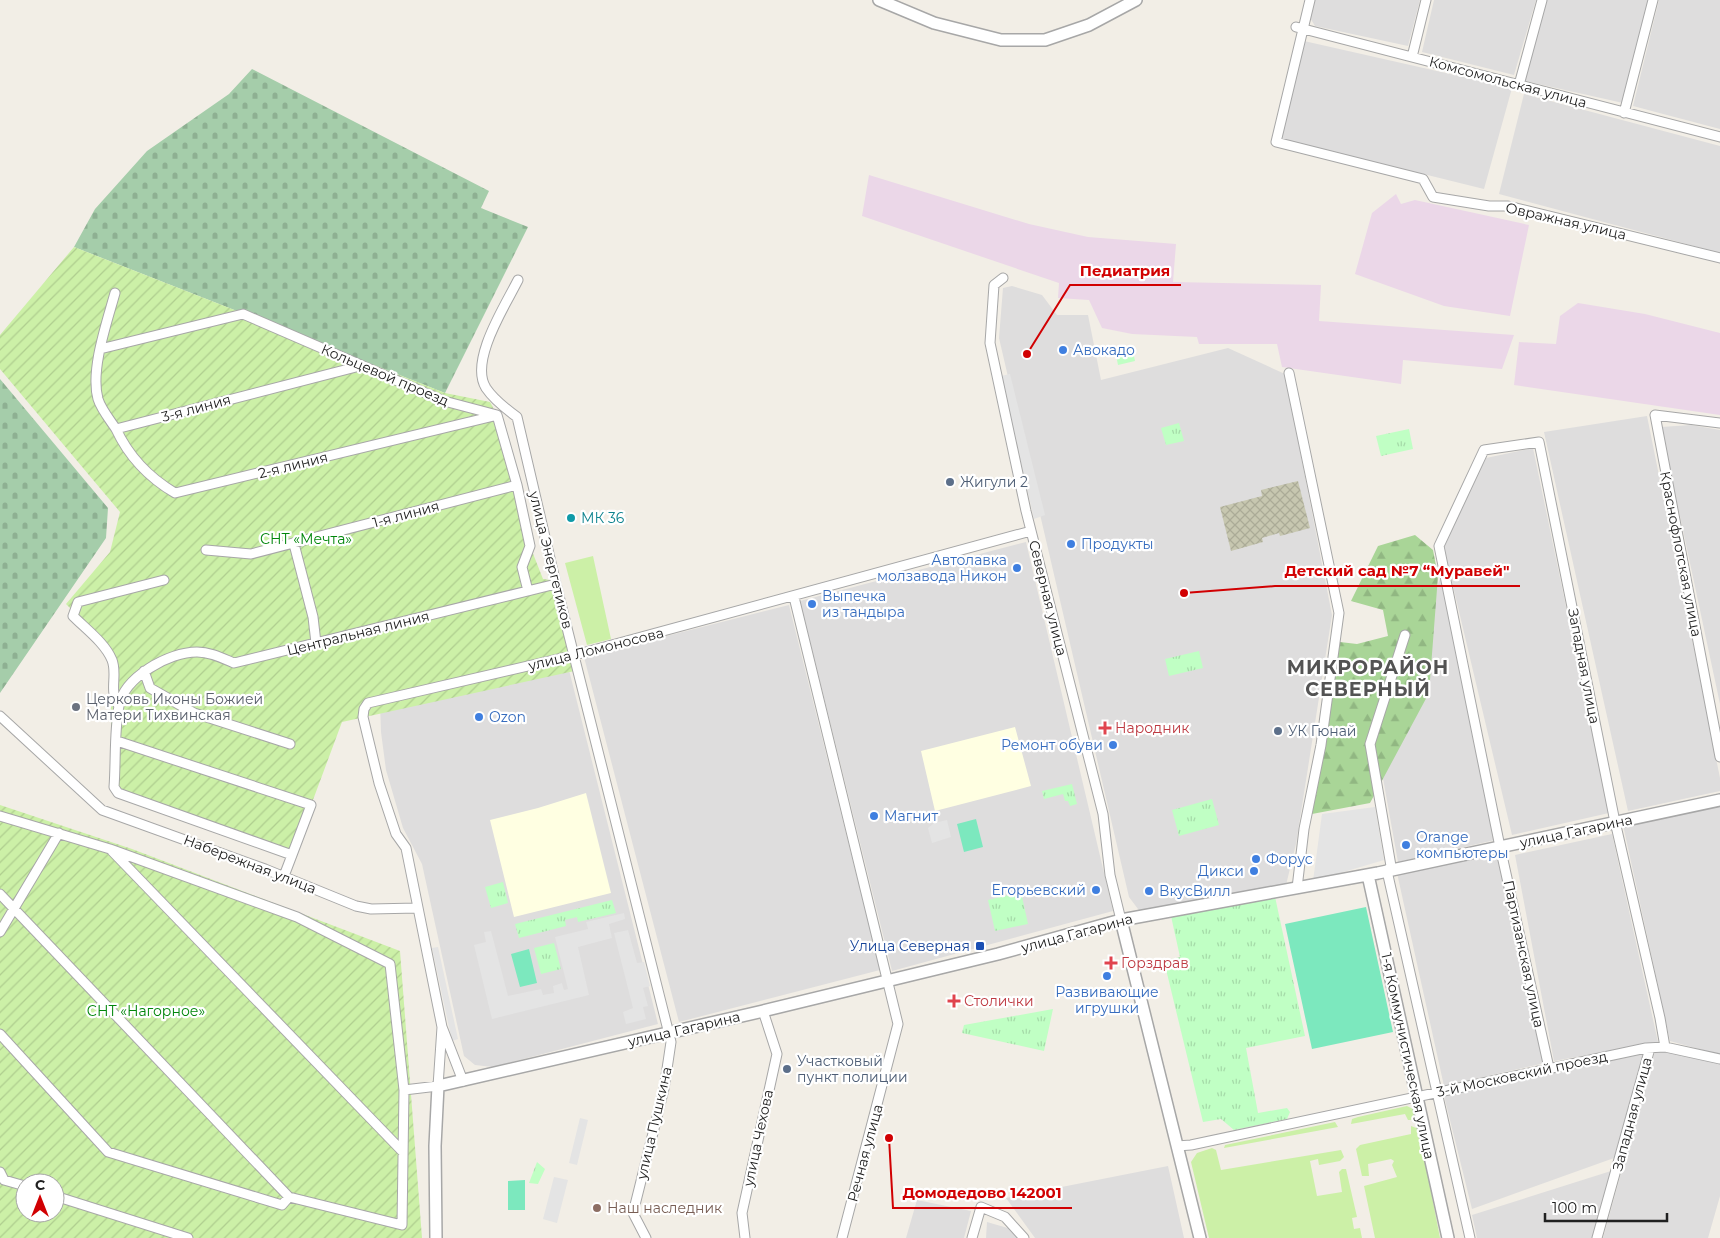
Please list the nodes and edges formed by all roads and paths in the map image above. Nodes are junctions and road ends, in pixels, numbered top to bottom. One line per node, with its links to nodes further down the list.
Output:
1 (878, 0): 2 (street)
2 (1136, 0)
3 (1310, 0): 7 (street)
4 (1426, 0): 8 (street)
5 (1542, 0): 9 (street)
6 (1653, 0): 10 (street)
7 (1300, 28): 8 (street, Комсомольская улица); 12 (street, Овражная улица)
8 (1412, 57): 9 (street, Комсомольская улица)
9 (1519, 85): 10 (street, Комсомольская улица)
10 (1624, 113): 11 (street, Комсомольская улица)
11 (1720, 136)
12 (1720, 258)
13 (1002, 278): 23 (street, Северная улица)
14 (518, 280): 28 (street, улица Энергетиков)
15 (115, 293): 16 (street)
16 (100, 349): 17 (street, Кольцевой проезд); 21 (street)
17 (360, 366): 19 (street, Кольцевой проезд); 21 (street, 3-я линия)
18 (1289, 372): 50 (street)
19 (497, 415): 21 (street, 2-я линия); 22 (street)
20 (1720, 424): 39 (street, Краснофлотская улица)
21 (116, 429)
22 (517, 485): 24 (street, 1-я линия); 29 (street)
23 (1032, 531): 30 (street, улица Ломоносова); 54 (street, Северная улица)
24 (294, 544): 26 (street, 1-я линия); 32 (street)
25 (1439, 546): 42 (street, Западная улица); 44 (street, Партизанская улица)
26 (206, 550)
27 (164, 580): 35 (street)
28 (556, 584): 29 (street, Центральная линия); 33 (street, улица Энергетиков)
29 (528, 591): 32 (street, Центральная линия)
30 (794, 597): 33 (street, улица Ломоносова); 56 (street, Речная улица)
31 (1405, 635): 47 (street)
32 (316, 643): 34 (street, Центральная линия)
33 (575, 655): 52 (street, улица Ломоносова); 59 (street, улица Энергетиков)
34 (144, 671): 35 (street, Центральная линия); 38 (street)
35 (119, 706): 37 (street)
36 (0, 716): 49 (street, Набережная улица)
37 (117, 741): 46 (street); 46 (street)
38 (290, 744)
39 (1720, 757)
40 (1720, 800): 42 (street, улица Гагарина)
41 (0, 816): 43 (street)
42 (1615, 822): 44 (street, улица Гагарина); 61 (street, Западная улица)
43 (59, 833): 45 (street); 53 (street)
44 (1500, 847): 47 (street, улица Гагарина); 66 (street, Партизанская улица)
45 (110, 849): 69 (street); 73 (street)
46 (292, 856): 49 (street)
47 (1387, 871): 48 (street, улица Гагарина); 70 (street)
48 (1368, 875): 50 (street, улица Гагарина); 71 (street, 1-я Коммунистическая улица)
49 (284, 876): 52 (street, Набережная улица)
50 (1297, 888): 54 (street, улица Гагарина)
51 (0, 894): 53 (street)
52 (417, 908): 58 (street)
53 (14, 909): 55 (street); 76 (street)
54 (1121, 920): 56 (street, улица Гагарина); 72 (street)
55 (0, 932)
56 (889, 980): 57 (street, улица Гагарина); 82 (street, Речная улица)
57 (763, 1011): 59 (street, улица Гагарина); 81 (street, улица Чехова)
58 (442, 1027): 63 (street); 65 (street)
59 (669, 1033): 67 (street, улица Гагарина); 80 (street, улица Пушкина)
60 (0, 1034): 76 (street)
61 (1665, 1046): 62 (street, 3-й Московский проезд); 64 (street, 3-й Московский проезд)
62 (1650, 1048): 66 (street, 3-й Московский проезд); 88 (street, Западная улица)
63 (456, 1059): 65 (street); 67 (street)
64 (1720, 1059)
65 (439, 1061): 68 (street)
66 (1548, 1068): 70 (street, 3-й Московский проезд)
67 (463, 1081): 68 (street, улица Гагарина)
68 (438, 1086): 69 (street); 79 (street)
69 (404, 1090): 73 (street)
70 (1436, 1092): 71 (street, 3-й Московский проезд); 87 (street)
71 (1418, 1096): 72 (street, 3-й Московский проезд); 86 (street, 1-я Коммунистическая улица)
72 (1177, 1146): 85 (street)
73 (403, 1152): 76 (street)
74 (0, 1172): 75 (street)
75 (15, 1183)
76 (289, 1197)
77 (65, 1199): 78 (street)
78 (188, 1238)
79 (436, 1238)
80 (646, 1238)
81 (744, 1238)
82 (842, 1238)
83 (972, 1238): 84 (street)
84 (1024, 1238)
85 (1200, 1238)
86 (1448, 1238)
87 (1470, 1238)
88 (1597, 1238)

